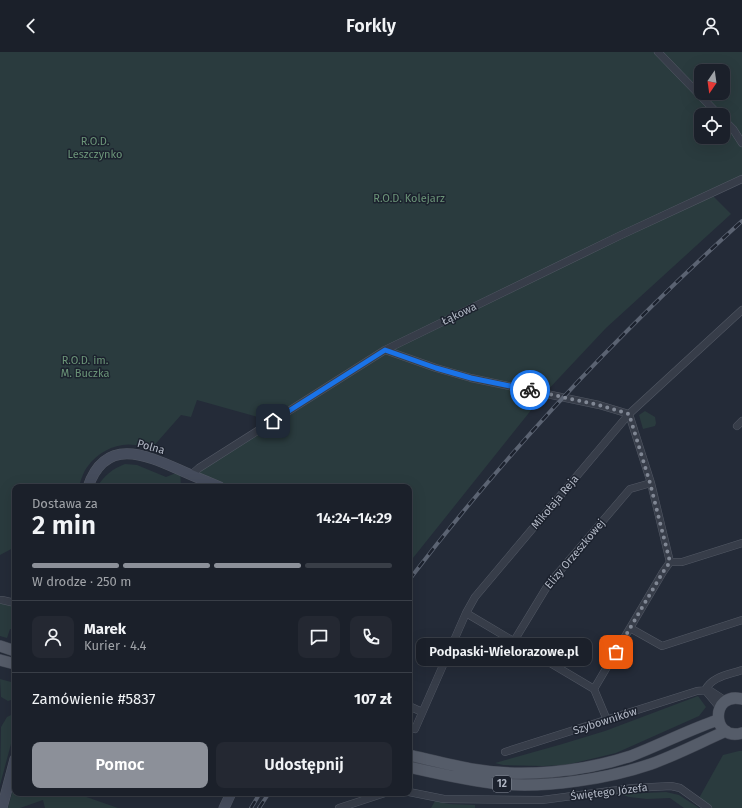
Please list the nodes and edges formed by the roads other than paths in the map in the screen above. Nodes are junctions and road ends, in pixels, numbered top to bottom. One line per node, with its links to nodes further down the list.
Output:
1 (658, 52): 2 (street)
2 (712, 108)
3 (730, 126): 4 (street)
4 (742, 143)
5 (742, 179): 7 (street, Łąkowa)
6 (742, 310): 8 (street, Mikołaja Reja)
7 (385, 350): 8 (street); 9 (street, Łąkowa)
8 (629, 414): 11 (street); 17 (street, Mikołaja Reja)
9 (191, 475): 10 (street, Polna); 12 (street, Polna)
10 (89, 482)
11 (650, 483): 14 (street); 20 (street, Elizy Orzeszkowej)
12 (213, 484)
13 (742, 543): 14 (street)
14 (670, 562): 19 (street)
15 (2, 600): 16 (street)
16 (12, 602)
17 (466, 612): 20 (street); 31 (street, Mikołaja Reja)
18 (742, 620): 19 (street)
19 (630, 628): 26 (street)
20 (514, 642): 26 (street)
21 (0, 646): 22 (main road)
22 (12, 649)
23 (0, 660): 24 (main road)
24 (12, 663)
25 (742, 670): 27 (street, Szybowników)
26 (594, 689): 32 (street)
27 (705, 690): 29 (street); 32 (street, Szybowników)
28 (742, 700): 29 (main road)
29 (723, 705): 33 (main road)
30 (412, 707): 31 (street)
31 (422, 712): 34 (street, Mikołaja Reja)
32 (607, 720): 37 (street, Szybowników)
33 (718, 720): 35 (main road); 38 (main road, 12)
34 (415, 729)
35 (726, 731): 36 (main road); 39 (main road, 12)
36 (742, 733)
37 (505, 752)
38 (412, 756)
39 (412, 768)
40 (12, 770): 44 (street)
41 (412, 793): 47 (street, Świętego Józefa)
42 (230, 796): 45 (street)
43 (366, 796): 46 (street)
44 (2, 808)
45 (224, 808)
46 (339, 808)
47 (708, 808)

